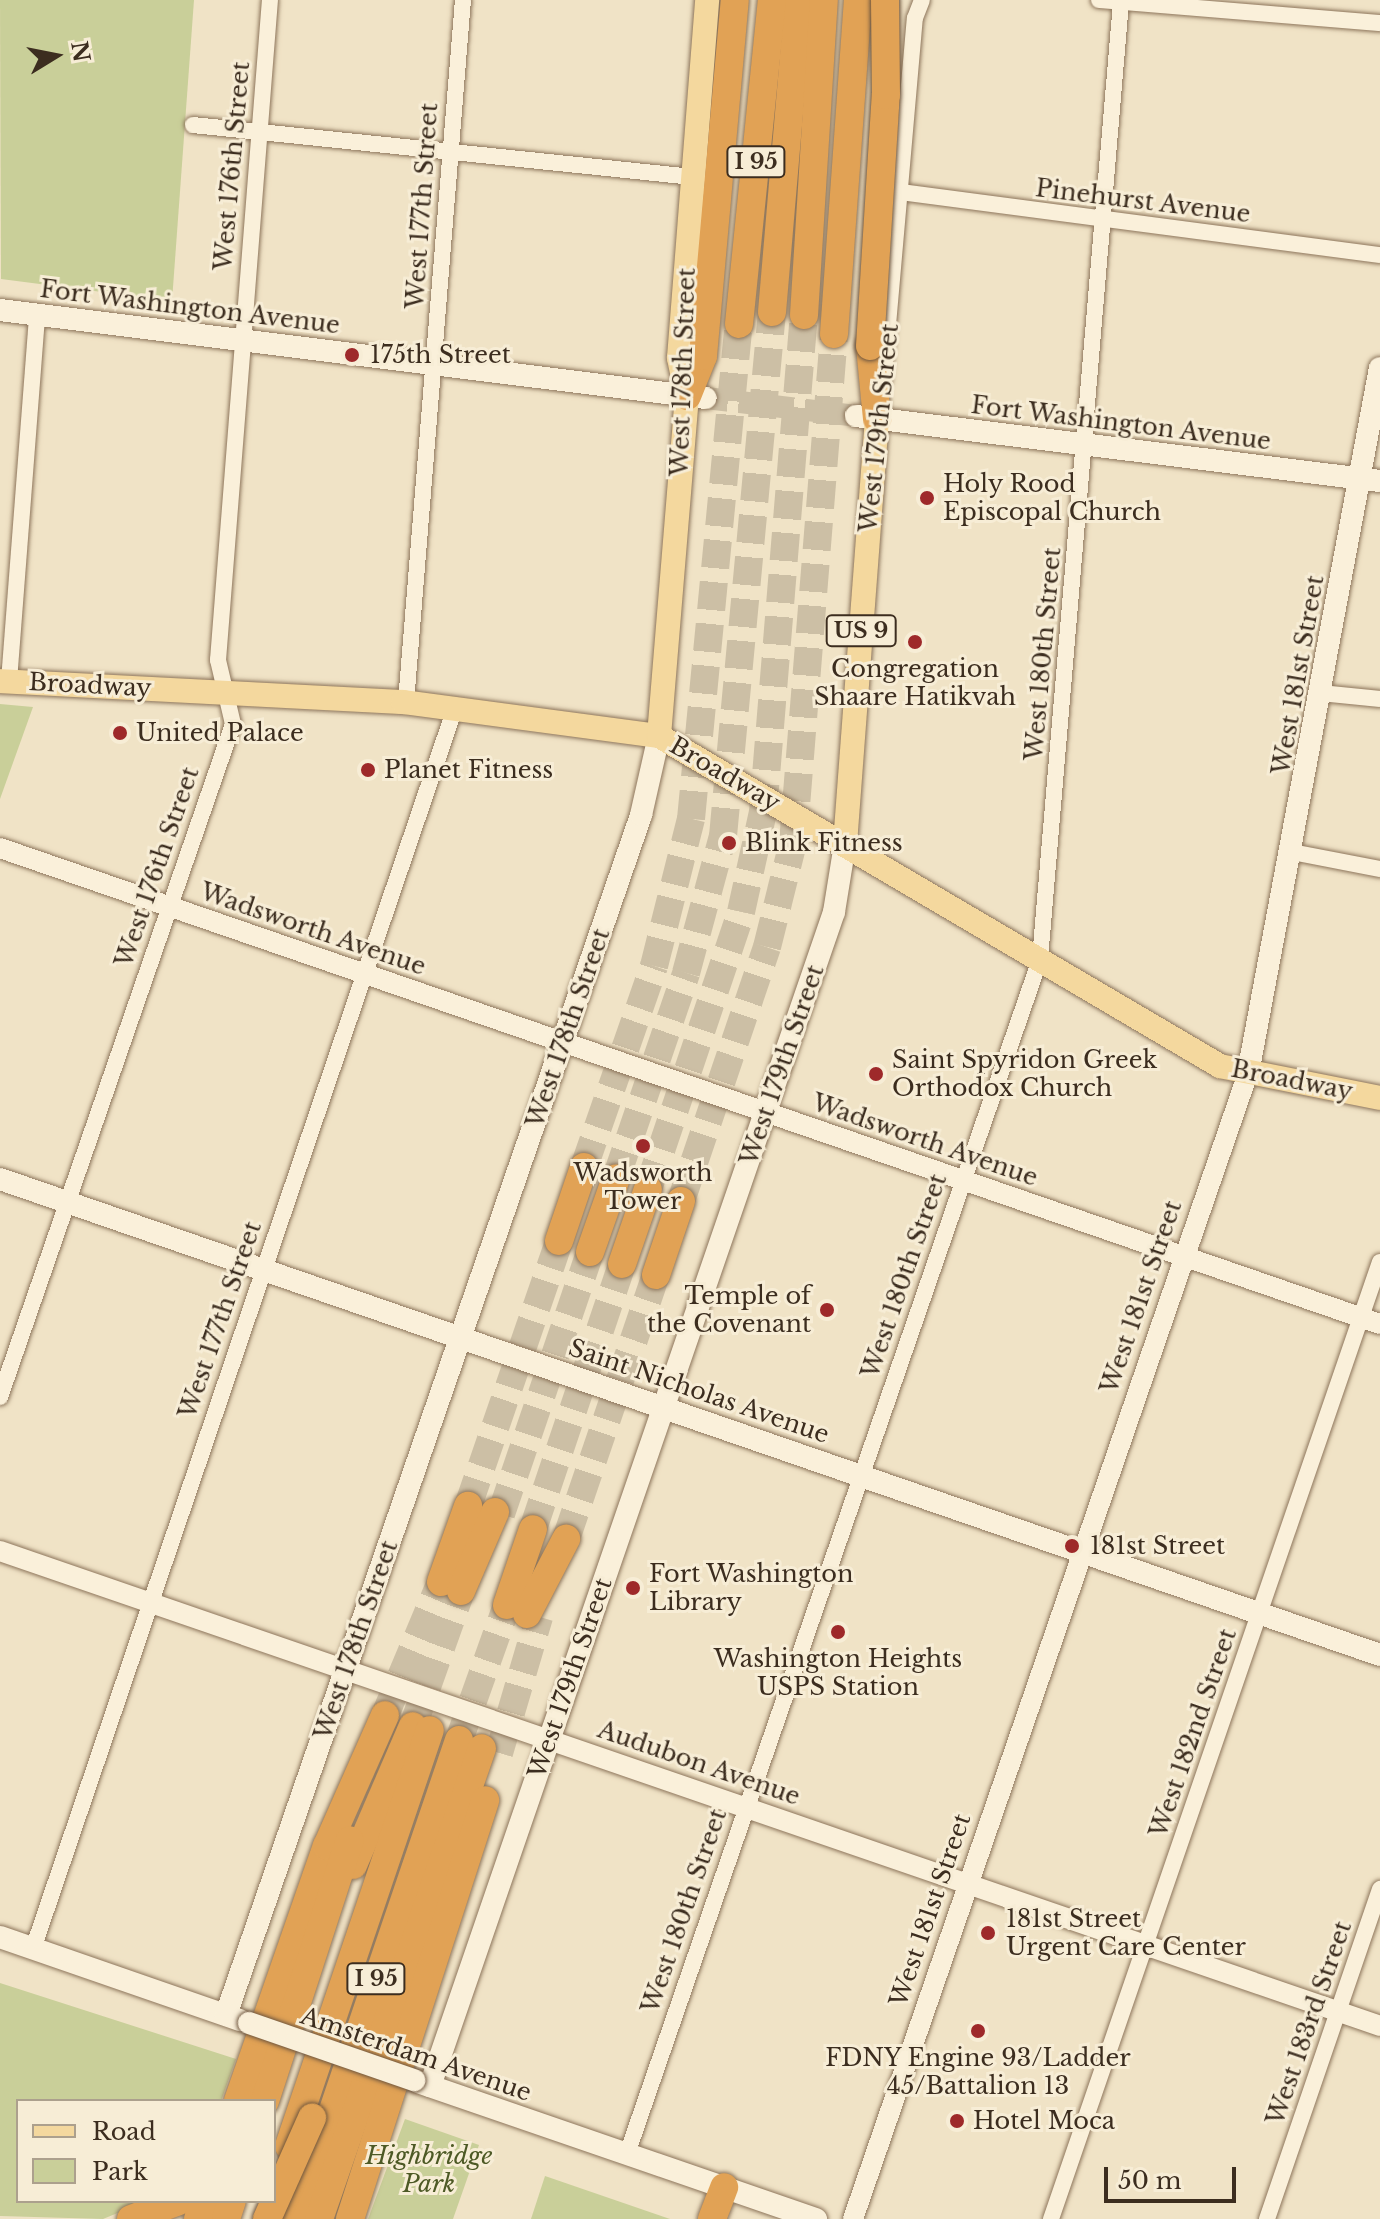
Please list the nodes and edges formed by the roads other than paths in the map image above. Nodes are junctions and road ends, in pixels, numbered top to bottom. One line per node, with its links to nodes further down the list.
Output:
1 (270, 0): 16 (street, West 176th Street)
2 (463, 0): 17 (street, West 177th Street)
3 (707, 0): 18 (main road, West 178th Street)
4 (735, 0): 31 (highway)
5 (746, 0): 6 (highway, I 95)
6 (772, 0)
7 (799, 0): 24 (highway, I 95)
8 (824, 0): 26 (highway, I 95)
9 (858, 0): 20 (highway)
10 (887, 0): 20 (highway); 32 (highway, US 9, bridge)
11 (922, 0): 19 (street, West 179th Street)
12 (1099, 0): 13 (street)
13 (1121, 2): 14 (street); 21 (street, West 180th Street)
14 (1380, 23)
15 (193, 125): 16 (street)
16 (259, 133): 17 (street); 28 (street, West 176th Street)
17 (450, 157): 18 (street); 29 (street, West 177th Street)
18 (693, 177): 31 (main road, West 178th Street)
19 (901, 192): 21 (street, Pinehurst Avenue); 32 (street, West 179th Street)
20 (843, 204): 27 (highway)
21 (1103, 221): 22 (street, Pinehurst Avenue); 33 (street, West 180th Street)
22 (1380, 255)
23 (0, 310): 25 (main road, Fort Washington Avenue)
24 (772, 312)
25 (37, 314): 28 (main road, Fort Washington Avenue); 35 (street)
26 (804, 315)
27 (834, 334)
28 (242, 340): 29 (main road, Fort Washington Avenue); 36 (street, West 176th Street)
29 (433, 364): 31 (main road, Fort Washington Avenue); 39 (street, West 177th Street)
30 (1380, 368): 34 (main road, West 181st Street)
31 (697, 397): 41 (main road, West 178th Street)
32 (867, 418): 33 (main road, Fort Washington Avenue); 42 (main road, West 179th Street / US 9)
33 (1084, 445): 34 (main road, Fort Washington Avenue); 47 (street, West 180th Street)
34 (1370, 480): 37 (main road, West 181st Street)
35 (4, 681): 36 (main road, Broadway)
36 (225, 691): 39 (main road, Broadway); 46 (street, West 176th Street)
37 (1321, 693): 38 (street); 44 (main road, West 181st Street)
38 (1380, 699)
39 (406, 702): 40 (main road, Broadway)
40 (455, 708): 41 (main road, Broadway); 48 (street, West 177th Street)
41 (659, 736): 42 (main road, Broadway); 49 (main road, West 178th Street)
42 (845, 844): 47 (main road, Broadway); 52 (main road, West 179th Street)
43 (0, 848): 46 (street, Wadsworth Avenue)
44 (1292, 852): 45 (street); 50 (main road, West 181st Street)
45 (1380, 869)
46 (168, 907): 48 (street, Wadsworth Avenue); 59 (street, West 176th Street)
47 (1040, 959): 50 (main road, Broadway); 56 (street, West 180th Street)
48 (365, 974): 49 (street, Wadsworth Avenue); 65 (street, West 177th Street)
49 (563, 1043): 52 (street, Wadsworth Avenue); 68 (main road, West 178th Street)
50 (1248, 1073): 51 (main road, Broadway); 62 (street, West 181st Street)
51 (1380, 1098)
52 (765, 1112): 56 (street, Wadsworth Avenue); 70 (main road, West 179th Street)
53 (584, 1167): 60 (highway)
54 (616, 1178): 61 (highway)
55 (0, 1179): 59 (main road, Saint Nicholas Avenue)
56 (962, 1180): 62 (street, Wadsworth Avenue); 71 (street, West 180th Street)
57 (648, 1189): 64 (highway)
58 (681, 1201): 66 (highway)
59 (67, 1202): 65 (main road, Saint Nicholas Avenue); 69 (street, West 176th Street)
60 (559, 1241)
61 (590, 1252)
62 (1183, 1256): 67 (street, Wadsworth Avenue); 76 (street, West 181st Street)
63 (1380, 1262): 67 (street, West 182nd Street)
64 (622, 1264)
65 (263, 1270): 68 (main road, Saint Nicholas Avenue); 78 (street, West 177th Street)
66 (656, 1275)
67 (1371, 1321): 79 (street, West 182nd Street)
68 (461, 1336): 70 (main road, Saint Nicholas Avenue); 81 (main road, West 178th Street)
69 (0, 1397)
70 (663, 1407): 71 (main road, Saint Nicholas Avenue); 83 (main road, West 179th Street)
71 (860, 1475): 76 (main road, Saint Nicholas Avenue); 85 (street, West 180th Street)
72 (468, 1506): 73 (highway)
73 (498, 1513)
74 (533, 1529): 75 (highway)
75 (566, 1539)
76 (1079, 1550): 79 (main road, Saint Nicholas Avenue); 86 (street, West 181st Street)
77 (0, 1551): 78 (street, Audubon Avenue)
78 (148, 1602): 81 (street, Audubon Avenue); 90 (street, West 177th Street)
79 (1260, 1613): 80 (main road, Saint Nicholas Avenue); 89 (street, West 182nd Street)
80 (1380, 1655)
81 (345, 1670): 83 (street, Audubon Avenue); 92 (main road, West 178th Street)
82 (406, 1722): 96 (highway); 97 (highway); 100 (highway, I 95)
83 (549, 1739): 85 (street, Audubon Avenue); 95 (main road, West 179th Street)
84 (480, 1747): 104 (highway, I 95); 104 (highway); 107 (highway, I 95)
85 (745, 1807): 86 (street, Audubon Avenue); 99 (street, West 180th Street)
86 (966, 1884): 89 (street, Audubon Avenue); 110 (street, West 181st Street)
87 (1380, 1889): 91 (street, West 183rd Street)
88 (0, 1937): 90 (main road, Amsterdam Avenue)
89 (1145, 1945): 91 (street, Audubon Avenue); 111 (street, West 182nd Street)
90 (33, 1949): 92 (main road, Amsterdam Avenue)
91 (1338, 2011): 93 (street, Audubon Avenue); 112 (street, West 183rd Street)
92 (226, 2015): 94 (main road, Amsterdam Avenue, bridge)
93 (1380, 2026)
94 (335, 2053): 95 (main road, Amsterdam Avenue, bridge); 98 (highway)
95 (422, 2083): 99 (main road, Amsterdam Avenue)
96 (239, 2099)
97 (266, 2099)
98 (312, 2118): 102 (highway, bridge); 106 (highway, bridge)
99 (627, 2154): 101 (main road, Amsterdam Avenue)
100 (276, 2187)
101 (724, 2187): 108 (highway); 109 (main road, Amsterdam Avenue)
102 (276, 2201)
103 (174, 2203): 105 (highway)
104 (314, 2218)
105 (133, 2219)
106 (283, 2219)
107 (350, 2219)
108 (712, 2219)
109 (816, 2219)
110 (853, 2219)
111 (1051, 2219)
112 (1267, 2219)

